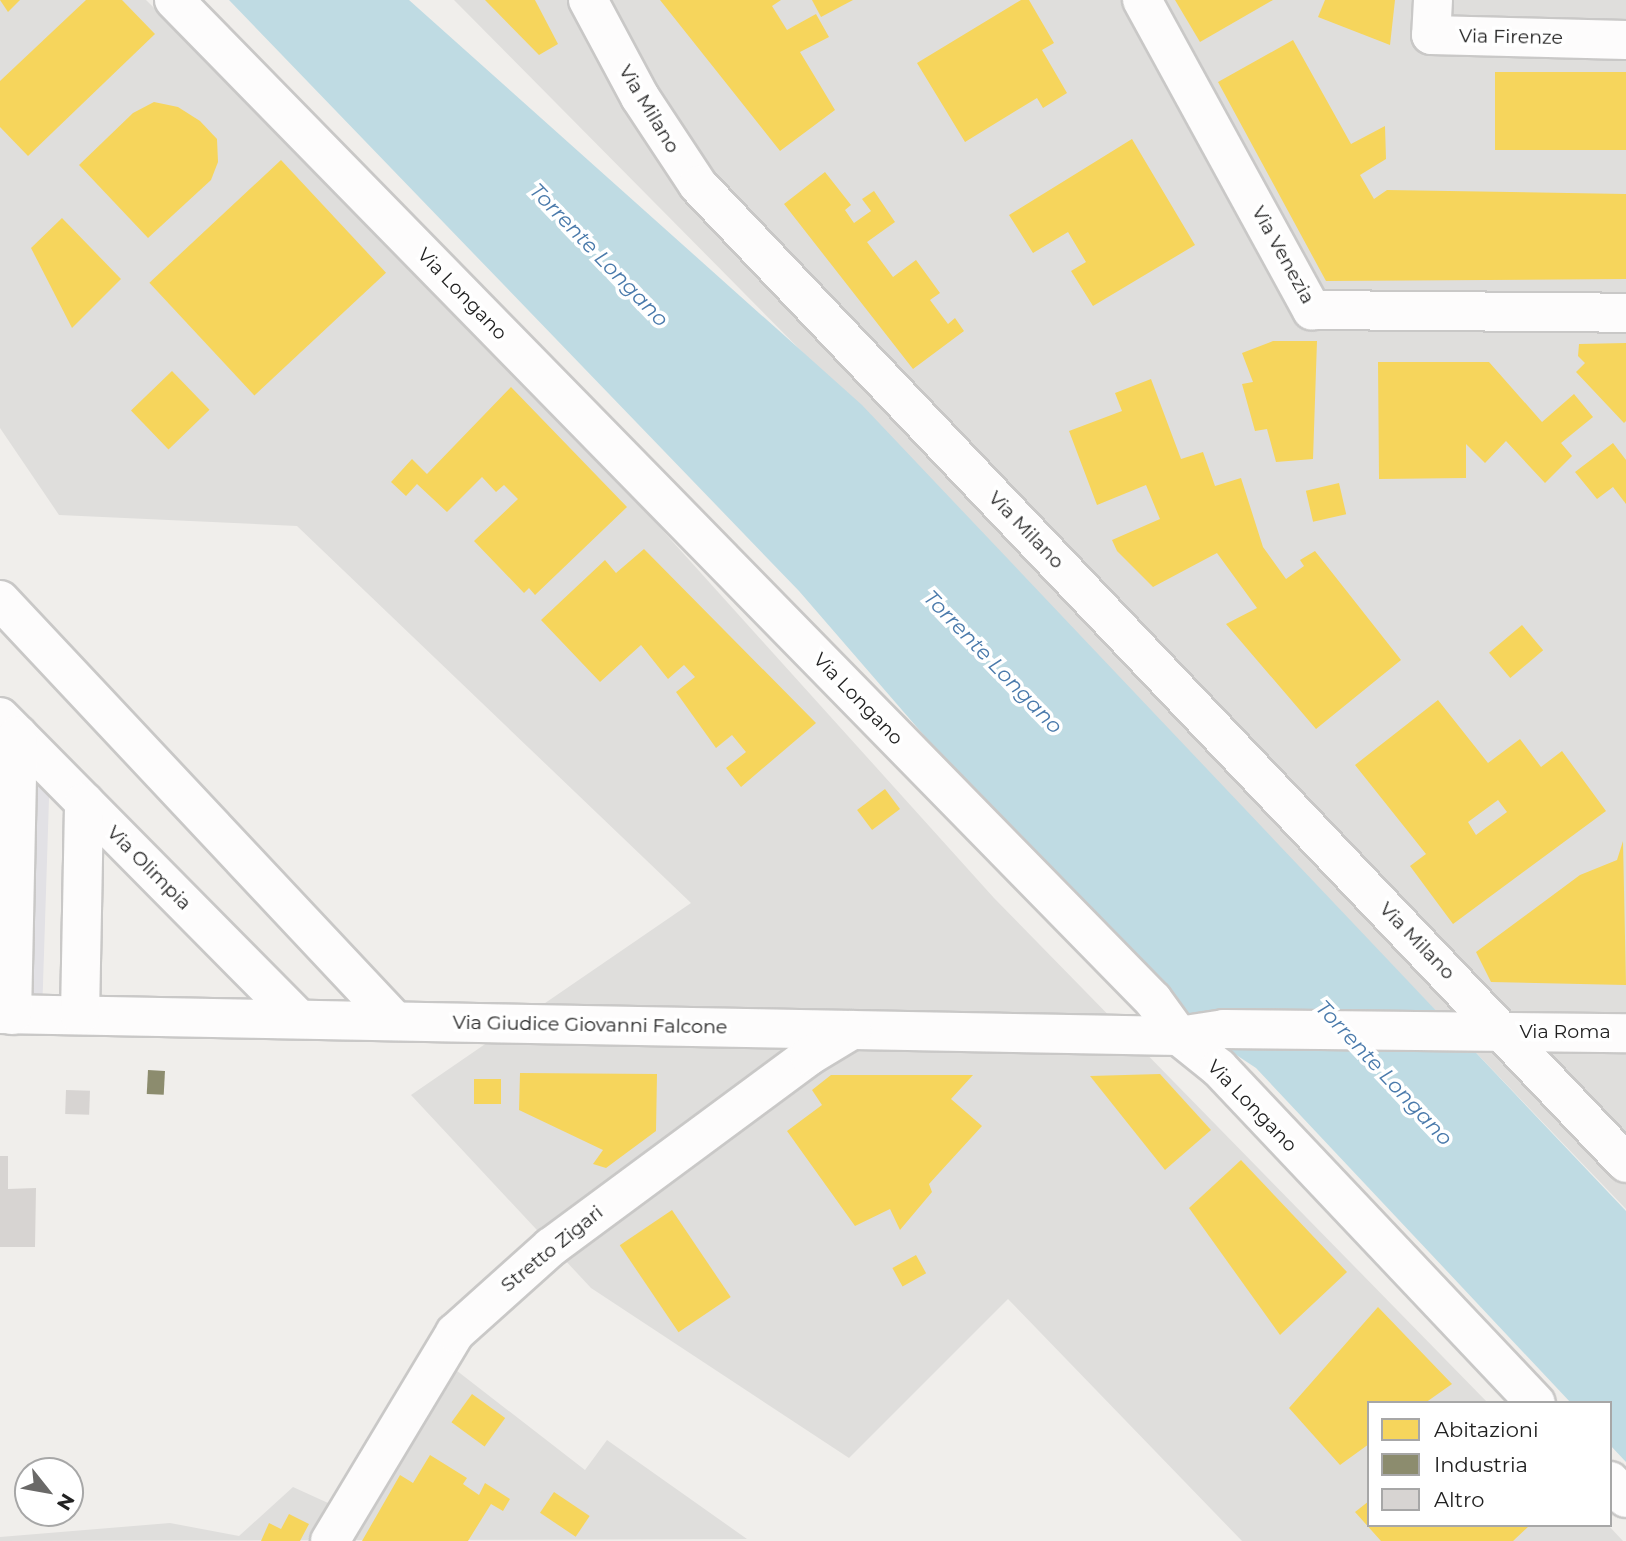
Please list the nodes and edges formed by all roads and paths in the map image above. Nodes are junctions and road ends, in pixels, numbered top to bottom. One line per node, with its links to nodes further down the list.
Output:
1 (174, 0): 18 (street, Via Longano)
2 (588, 0): 16 (street, Via Milano)
3 (1142, 0): 6 (street, Via Venezia)
4 (1433, 0): 5 (street, Via Firenze)
5 (1626, 40)
6 (1626, 313)
7 (0, 600): 13 (street)
8 (9, 726): 9 (street, Via Olimpia); 10 (street)
9 (84, 802): 11 (street); 12 (street, Via Olimpia)
10 (6, 1014): 11 (street, Via Giudice Giovanni Falcone)
11 (80, 1015): 12 (street, Via Giudice Giovanni Falcone)
12 (299, 1019): 13 (street, Via Giudice Giovanni Falcone)
13 (395, 1021): 15 (street, Via Giudice Giovanni Falcone)
14 (1224, 1028): 16 (street, Via Roma); 18 (street, Via Giudice Giovanni Falcone)
15 (852, 1030): 18 (street, Via Giudice Giovanni Falcone); 23 (street, Stretto Zigari)
16 (1503, 1032): 17 (street, Via Roma); 19 (street, Via Milano)
17 (1626, 1033)
18 (1180, 1036): 20 (street, Via Longano)
19 (1626, 1163)
20 (1534, 1401)
21 (1612, 1483): 22 (street)
22 (1626, 1498)
23 (330, 1541)

